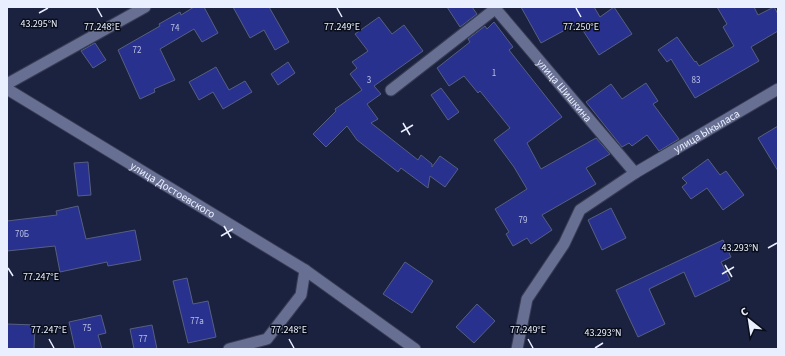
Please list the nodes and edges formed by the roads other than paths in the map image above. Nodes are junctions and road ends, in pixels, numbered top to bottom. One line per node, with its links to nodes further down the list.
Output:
1 (145, 7): 3 (street)
2 (494, 8): 6 (street); 7 (street, улица Шишкина)
3 (7, 84)
4 (7, 89): 8 (street, улица Достоевского)
5 (778, 89): 7 (street, улица Ыкыласа)
6 (391, 90)
7 (635, 173): 11 (street, улица Ыкыласа)
8 (304, 270): 9 (street); 10 (street, улица Достоевского)
9 (229, 349)
10 (415, 349)
11 (517, 349)

